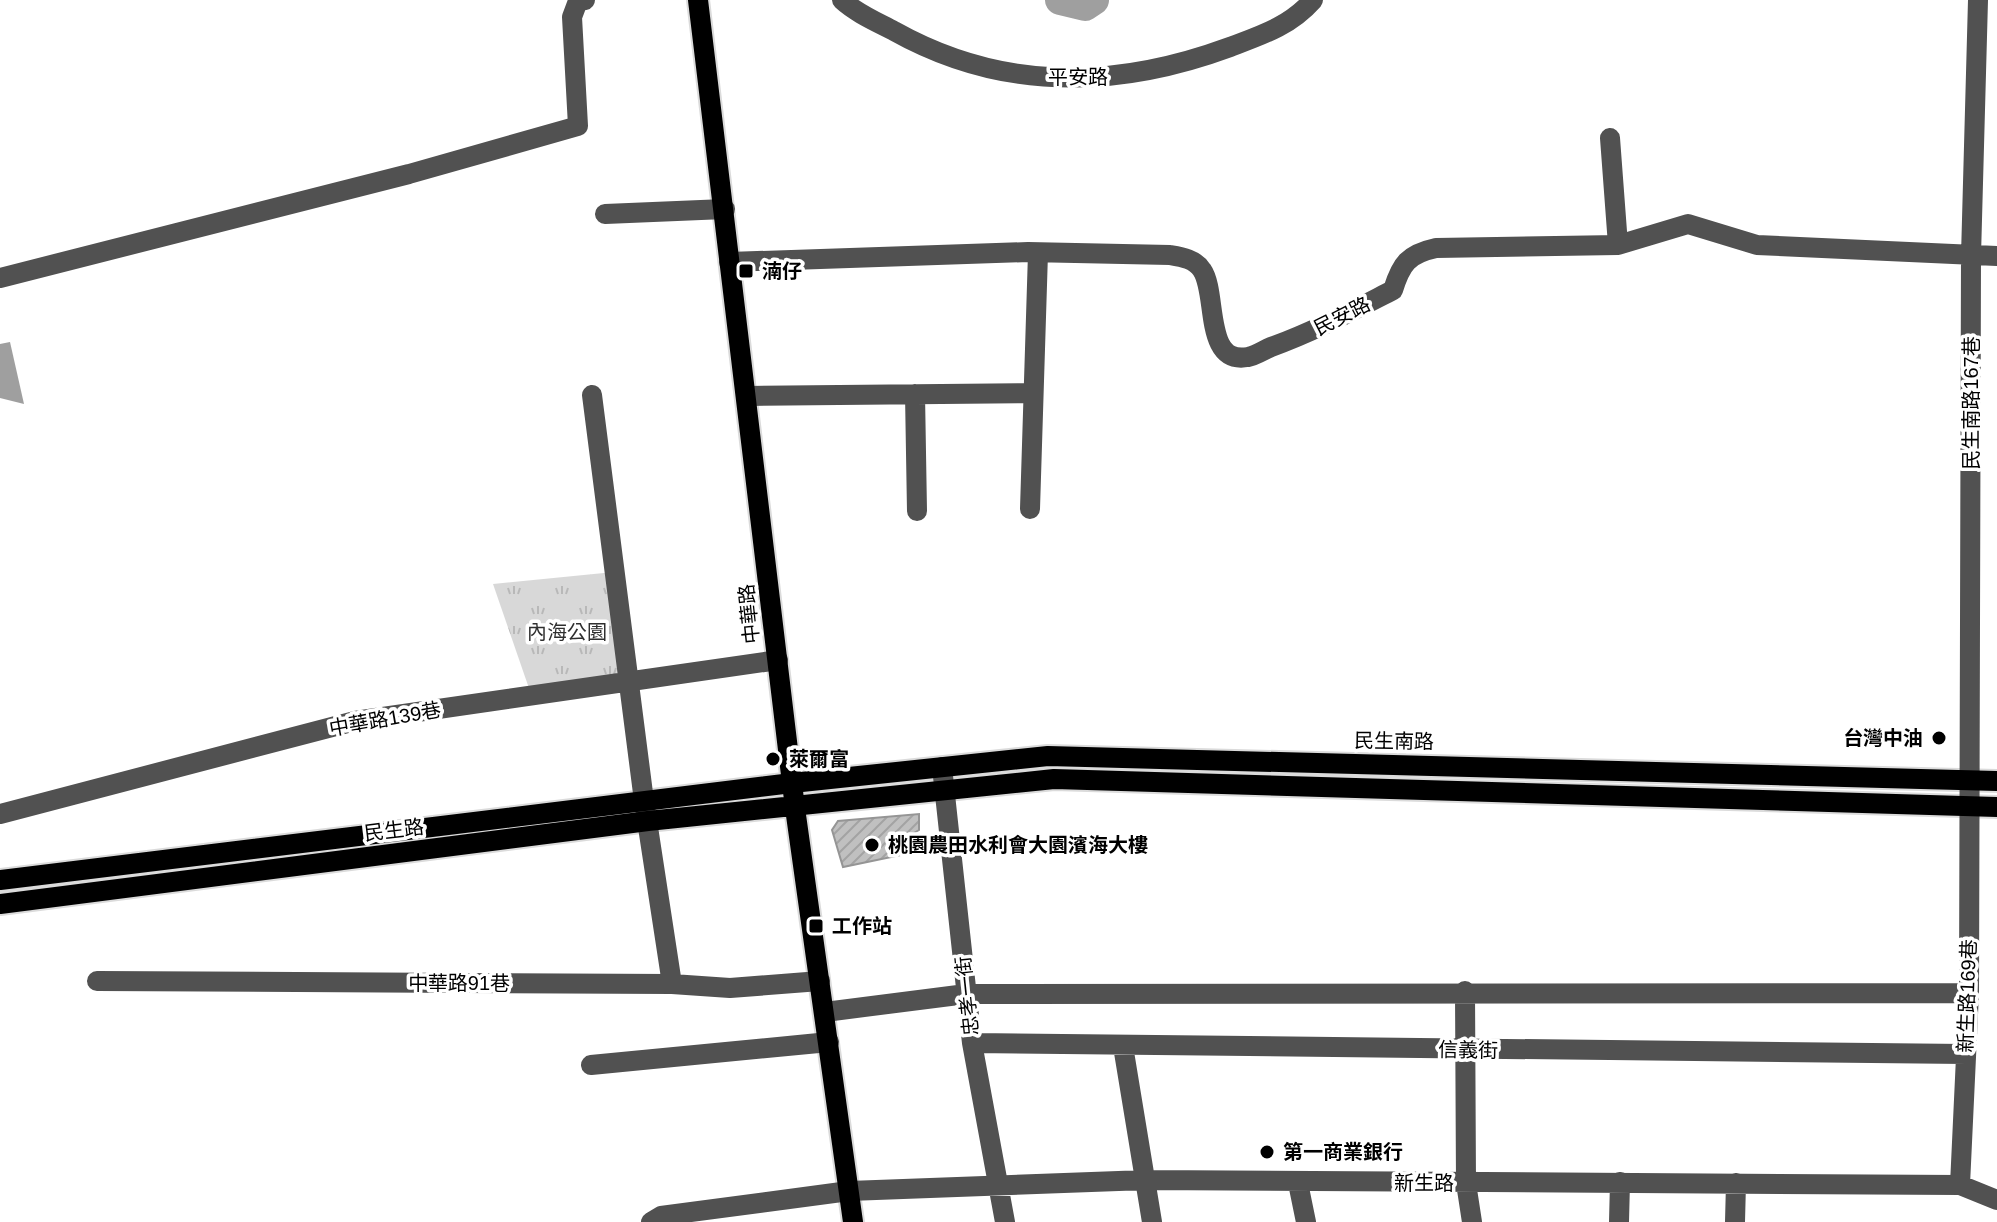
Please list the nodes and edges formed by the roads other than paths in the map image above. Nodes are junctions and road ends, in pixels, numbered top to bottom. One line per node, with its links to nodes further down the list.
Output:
1 (585, 0): 14 (street)
2 (698, 0): 7 (main road, 中華路)
3 (842, 0): 4 (street, 平安路)
4 (1313, 0)
5 (1978, 0): 11 (street, 民生南路167巷)
6 (1610, 138): 9 (street)
7 (725, 209): 8 (street); 13 (main road, 中華路)
8 (605, 214)
9 (1618, 245): 10 (street, 民安路); 11 (street, 民安路)
10 (1038, 253): 13 (street, 民安路); 15 (street)
11 (1971, 256): 12 (street, 民安路); 24 (street, 民生南路167巷)
12 (1997, 256)
13 (729, 262): 18 (main road, 中華路)
14 (0, 278)
15 (1033, 393): 16 (street); 19 (street)
16 (915, 394): 18 (street); 20 (street)
17 (592, 395): 22 (street)
18 (748, 396): 21 (main road, 中華路)
19 (1030, 509)
20 (917, 511)
21 (778, 660): 22 (street, 中華路139巷); 26 (main road, 中華路)
22 (628, 684): 31 (street); 32 (street, 中華路139巷)
23 (942, 767): 24 (main road, 民生南路); 26 (main road, 民生南路); 27 (street, 忠孝一街)
24 (1970, 780): 25 (main road, 民生南路); 28 (street, 民生南路167巷)
25 (1997, 781)
26 (792, 783): 30 (main road, 中華路); 31 (main road, 民生路)
27 (944, 791): 28 (main road); 30 (main road); 40 (street, 忠孝一街)
28 (1970, 807): 29 (main road); 39 (street, 新生路169巷)
29 (1997, 807)
30 (795, 808): 31 (main road, 民生路); 36 (main road, 中華路)
31 (646, 811): 33 (main road, 民生路); 34 (main road, 民生路); 37 (street)
32 (0, 814)
33 (0, 880)
34 (0, 904)
35 (97, 981): 37 (street, 中華路91巷)
36 (820, 981): 37 (street, 中華路91巷); 41 (main road, 中華路)
37 (672, 984)
38 (1465, 991): 39 (street); 40 (street); 45 (street)
39 (1969, 993): 46 (street, 新生路169巷)
40 (966, 994): 41 (street); 43 (street, 忠孝一街)
41 (825, 1012): 42 (main road, 中華路)
42 (829, 1042): 47 (street); 55 (main road, 中華路)
43 (972, 1043): 44 (street, 信義街); 53 (street, 忠孝一街)
44 (1123, 1046): 45 (street, 信義街); 48 (street)
45 (1463, 1051): 46 (street, 信義街); 51 (street)
46 (1965, 1054): 54 (street, 新生路169巷)
47 (591, 1065)
48 (1146, 1180): 50 (street, 新生路); 53 (street, 新生路); 61 (street)
49 (1620, 1182): 51 (street, 新生路); 52 (street, 新生路); 64 (street)
50 (1298, 1183): 51 (street, 新生路); 62 (street)
51 (1466, 1183): 63 (street)
52 (1736, 1183): 54 (street, 新生路); 65 (street)
53 (1000, 1184): 55 (street, 新生路); 60 (street, 忠孝一街)
54 (1960, 1185): 56 (street, 新生路)
55 (849, 1191): 57 (street, 新生路); 59 (main road, 中華路)
56 (1997, 1200)
57 (688, 1217): 58 (street, 新生路)
58 (651, 1222)
59 (853, 1222)
60 (1005, 1222)
61 (1152, 1222)
62 (1306, 1222)
63 (1472, 1222)
64 (1619, 1222)
65 (1735, 1222)

